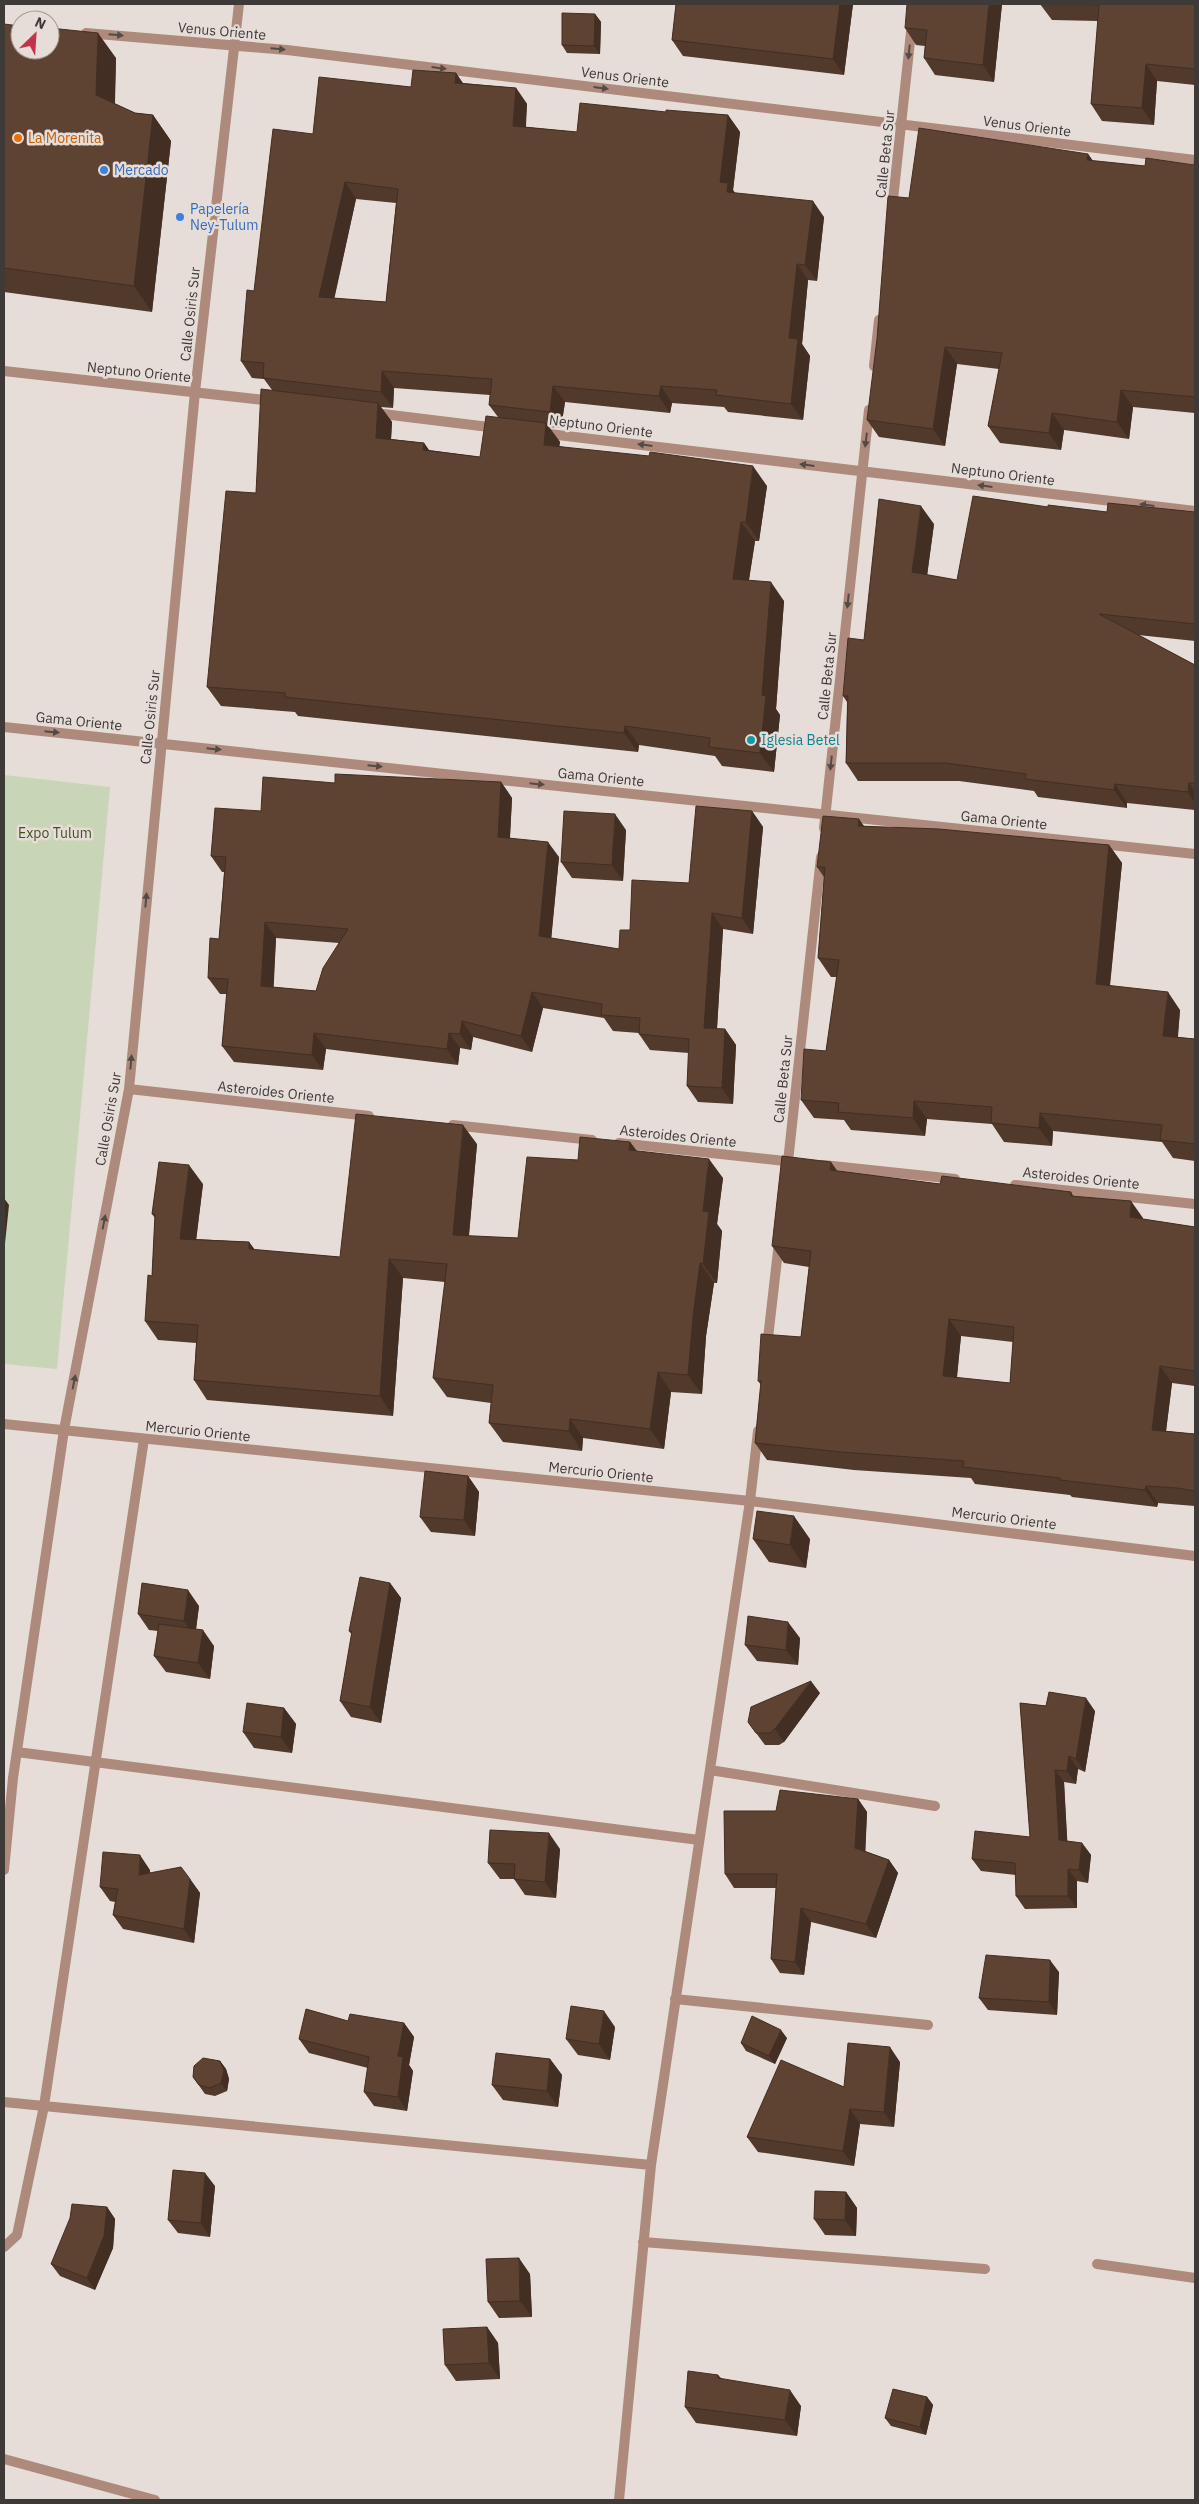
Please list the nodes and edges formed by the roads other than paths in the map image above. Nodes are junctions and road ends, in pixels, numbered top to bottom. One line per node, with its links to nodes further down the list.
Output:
1 (239, 4): 4 (street, Calle Osiris Sur)
2 (914, 4): 5 (street, Calle Beta Sur, one-way to 5)
3 (79, 32): 4 (street, Venus Oriente, one-way to 4)
4 (235, 46): 5 (street, Venus Oriente, one-way to 5); 11 (street, Calle Osiris Sur)
5 (902, 124): 6 (street, Venus Oriente); 7 (street, Calle Beta Sur)
6 (1195, 160)
7 (891, 224)
8 (880, 313): 10 (street)
9 (4, 371): 11 (street, Neptuno Oriente)
10 (873, 372)
11 (195, 392): 12 (street, Neptuno Oriente); 20 (street, Calle Osiris Sur)
12 (280, 402)
13 (870, 402): 17 (street, Calle Beta Sur, one-way to 17)
14 (368, 412): 15 (street)
15 (507, 429)
16 (526, 431): 17 (street, Neptuno Oriente, one-way to 16)
17 (862, 471): 18 (street, Neptuno Oriente, one-way to 17); 21 (street, Calle Beta Sur, one-way to 21)
18 (1195, 511)
19 (4, 727): 20 (street, Gama Oriente, one-way to 20)
20 (161, 743): 21 (street, Gama Oriente, one-way to 21); 23 (street, Calle Osiris Sur, one-way to 20)
21 (826, 815): 22 (street, Gama Oriente); 26 (street, Calle Beta Sur)
22 (1195, 854)
23 (129, 1089): 24 (street, Asteroides Oriente); 35 (street, Calle Osiris Sur, one-way to 23)
24 (381, 1117)
25 (440, 1124): 26 (street, Asteroides Oriente)
26 (788, 1162): 27 (street, Asteroides Oriente); 28 (street, Calle Beta Sur)
27 (967, 1180)
28 (786, 1181)
29 (1006, 1184): 30 (street, Asteroides Oriente)
30 (1195, 1204)
31 (780, 1229): 32 (street)
32 (766, 1356)
33 (759, 1423): 37 (street)
34 (4, 1424): 35 (street, Mercurio Oriente)
35 (64, 1430): 36 (street, Mercurio Oriente); 39 (street, Calle Osiris Sur)
36 (144, 1439): 37 (street, Mercurio Oriente); 40 (street)
37 (750, 1501): 38 (street, Mercurio Oriente); 41 (street)
38 (1195, 1556)
39 (17, 1752): 40 (street); 42 (street, Calle Osiris Sur)
40 (95, 1764): 44 (street); 49 (street)
41 (710, 1770): 43 (street); 44 (street)
42 (9, 1778): 45 (street, Calle Osiris Sur)
43 (935, 1806)
44 (699, 1840): 46 (street)
45 (4, 1870)
46 (675, 1999): 47 (street); 50 (street)
47 (928, 2025)
48 (4, 2102): 49 (street)
49 (44, 2106): 50 (street); 52 (street)
50 (651, 2165): 51 (street)
51 (643, 2242): 54 (street); 58 (street)
52 (4, 2246)
53 (1097, 2264): 55 (street)
54 (985, 2268)
55 (1195, 2278)
56 (4, 2459): 57 (street)
57 (155, 2500)
58 (619, 2500)

